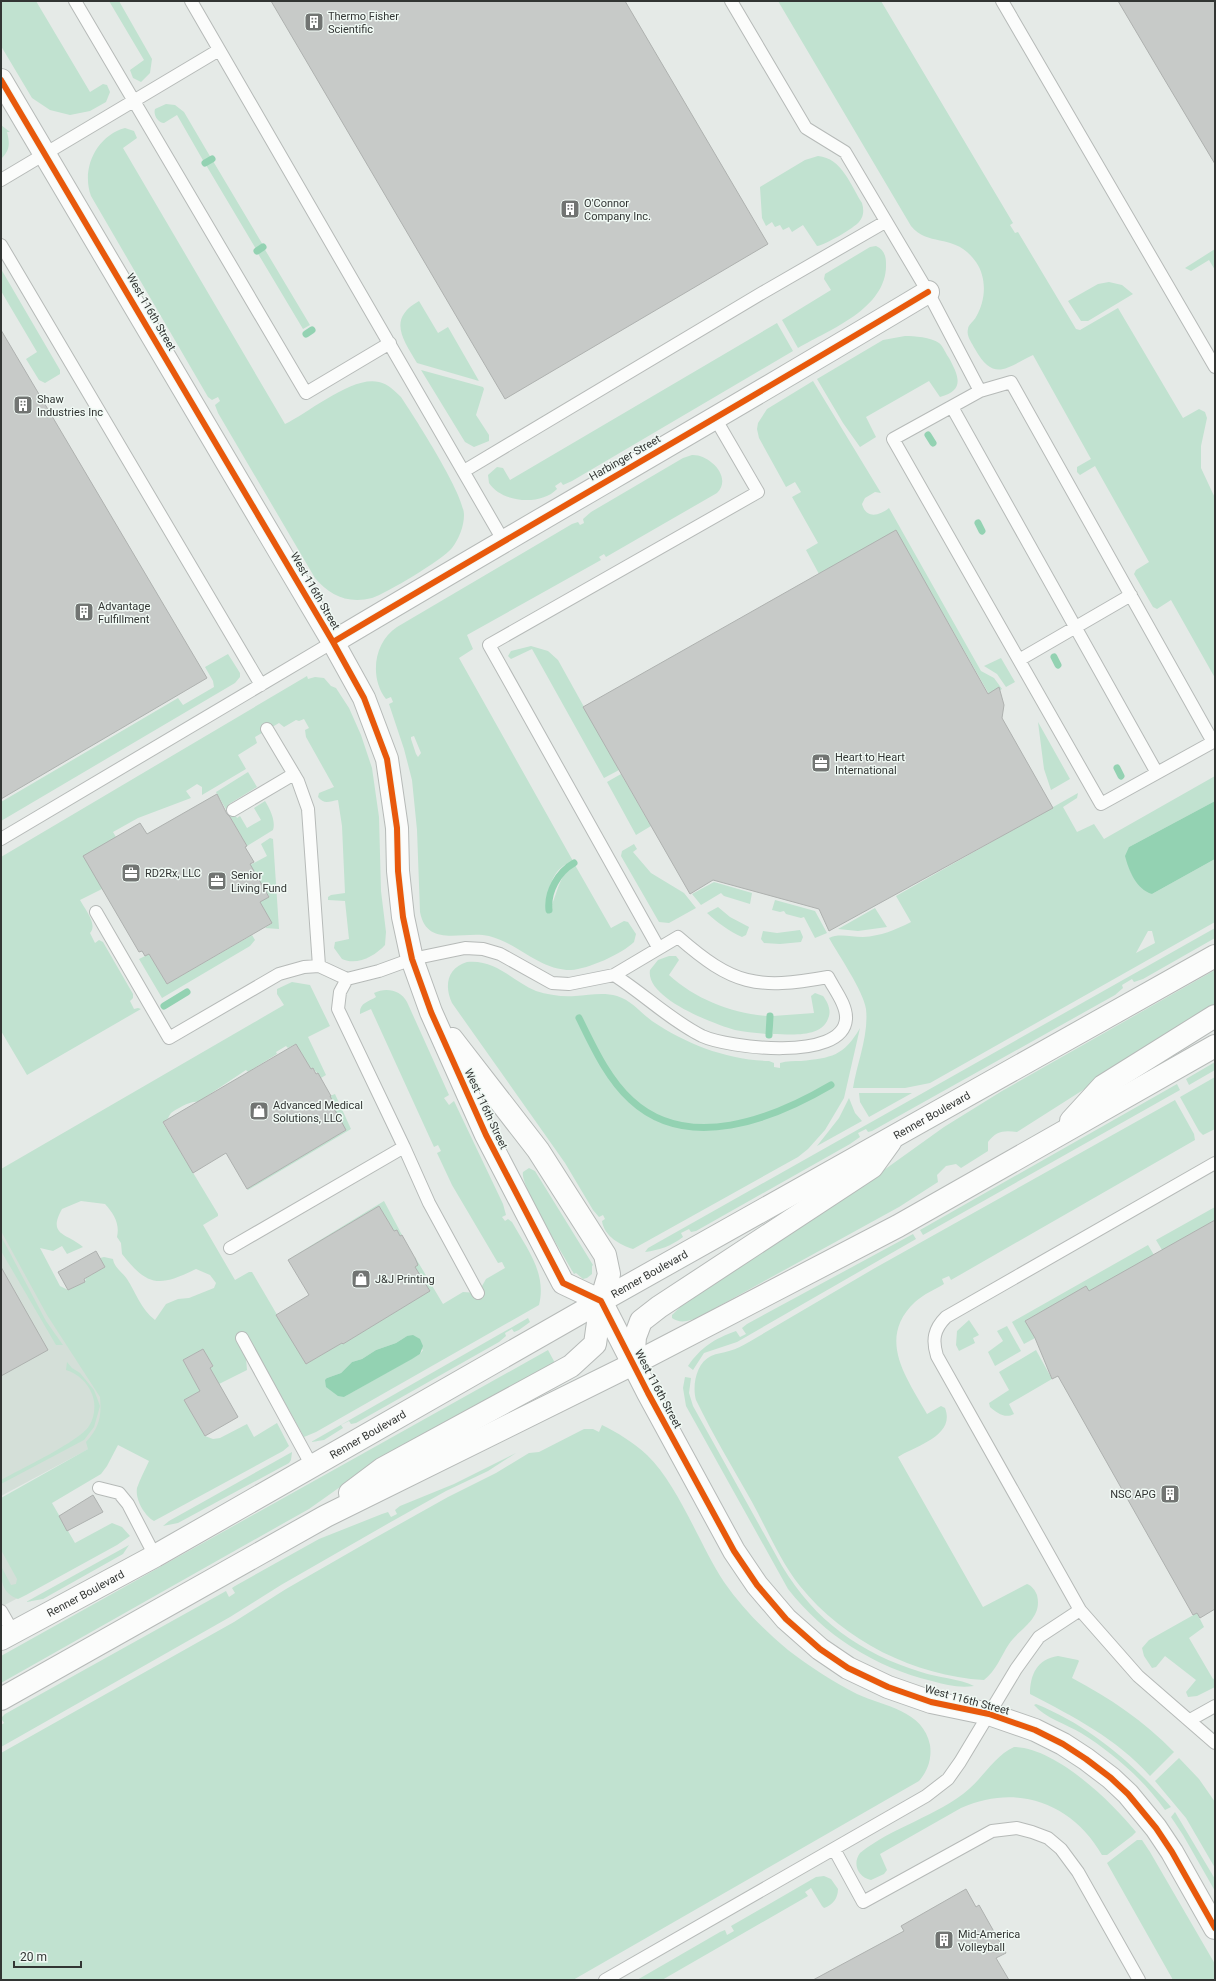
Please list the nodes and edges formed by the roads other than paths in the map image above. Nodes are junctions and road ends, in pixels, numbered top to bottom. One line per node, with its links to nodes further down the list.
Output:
1 (75, 1): 7 (lane)
2 (191, 1): 5 (lane)
3 (731, 1): 10 (lane)
4 (1002, 1): 14 (lane)
5 (219, 50): 7 (lane); 13 (lane)
6 (4, 91): 8 (main road, West 116th Street)
7 (135, 101): 8 (lane); 13 (lane)
8 (46, 154): 9 (lane); 22 (main road, West 116th Street)
9 (1, 180)
10 (885, 222): 12 (lane); 18 (lane)
11 (1, 245): 24 (lane)
12 (928, 292): 15 (lane); 17 (main road, Harbinger Street)
13 (390, 343): 18 (lane)
14 (1215, 367)
15 (980, 391): 16 (lane); 20 (lane)
16 (952, 407): 21 (lane); 23 (lane)
17 (714, 418): 19 (main road, Harbinger Street); 31 (lane)
18 (464, 471): 19 (lane)
19 (503, 540): 22 (main road, Harbinger Street)
20 (1131, 595): 21 (lane); 26 (lane)
21 (1075, 628): 23 (lane); 26 (lane)
22 (333, 642): 24 (lane); 33 (main road, West 116th Street)
23 (1019, 660): 26 (lane)
24 (262, 685): 29 (lane)
25 (267, 729): 27 (lane)
26 (1157, 773)
27 (294, 774): 28 (lane); 34 (lane)
28 (233, 810)
29 (1, 839)
30 (96, 912): 34 (lane)
31 (658, 948): 35 (lane); 35 (lane)
32 (1215, 956): 41 (main road, Renner Boulevard)
33 (412, 958): 35 (lane); 36 (lane); 37 (main road, West 116th Street)
34 (320, 966): 36 (lane)
35 (614, 975)
36 (347, 979): 42 (lane)
37 (431, 1012): 46 (main road, West 116th Street); 46 (main road, West 116th Street)
38 (1215, 1016): 40 (main road)
39 (1215, 1046): 40 (main road)
40 (1058, 1135): 48 (main road)
41 (894, 1137): 46 (main road, Renner Boulevard); 48 (main road)
42 (404, 1147): 44 (lane); 45 (lane)
43 (1215, 1164): 53 (lane)
44 (230, 1248)
45 (478, 1293)
46 (601, 1301): 48 (main road, West 116th Street); 49 (main road, Renner Boulevard); 51 (main road)
47 (242, 1338): 49 (lane)
48 (633, 1364): 51 (main road); 58 (main road, West 116th Street)
49 (312, 1466): 52 (main road, Renner Boulevard)
50 (98, 1488): 52 (lane)
51 (326, 1516): 56 (main road)
52 (155, 1556): 55 (main road, Renner Boulevard)
53 (1080, 1610): 58 (lane); 59 (lane)
54 (1, 1611): 55 (lane)
55 (7, 1636)
56 (1, 1700)
57 (1215, 1706): 59 (lane)
58 (989, 1714): 61 (lane); 62 (main road, West 116th Street)
59 (1190, 1720): 60 (lane)
60 (1215, 1742)
61 (834, 1849): 63 (lane); 64 (lane)
62 (1215, 1928)
63 (605, 1980)
64 (1139, 1980)

